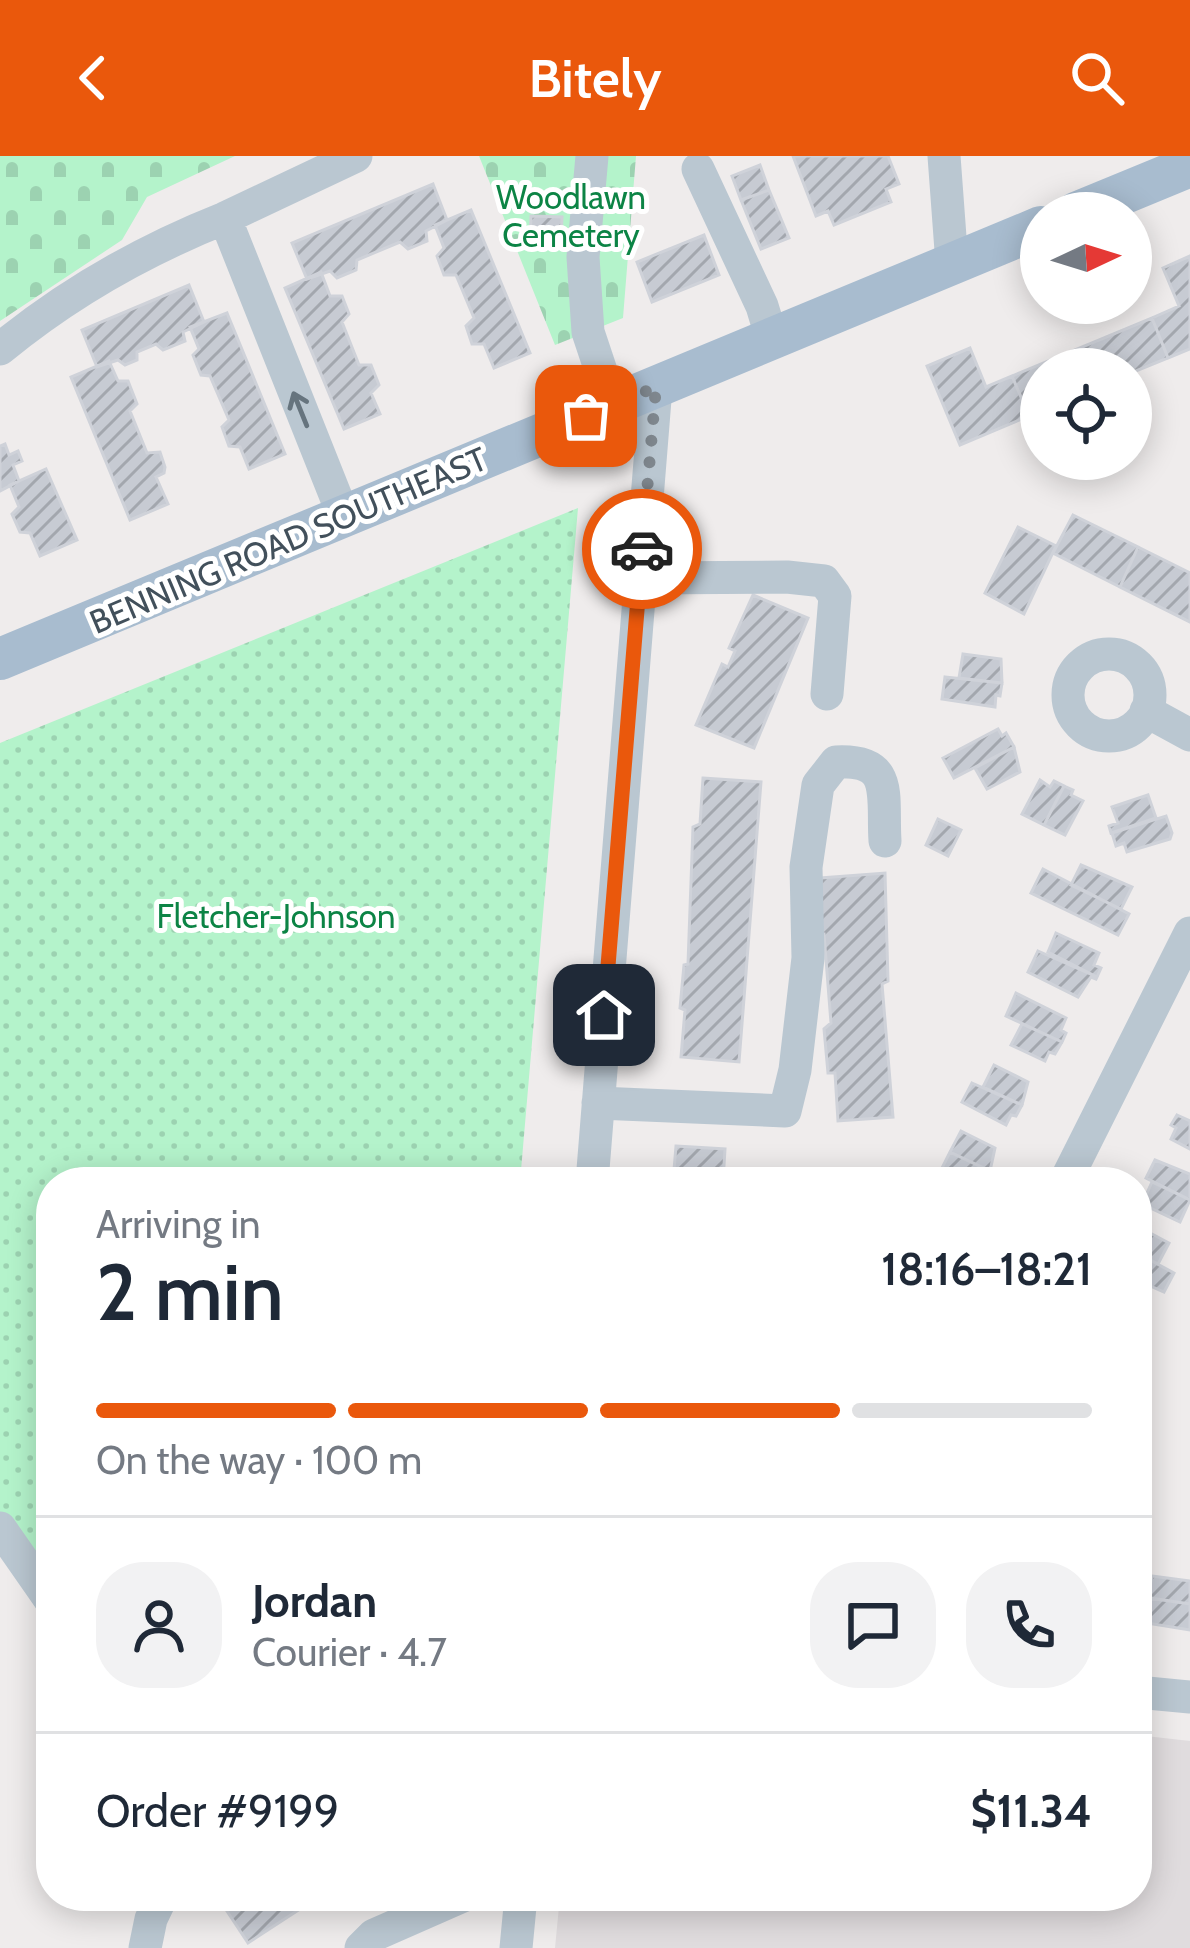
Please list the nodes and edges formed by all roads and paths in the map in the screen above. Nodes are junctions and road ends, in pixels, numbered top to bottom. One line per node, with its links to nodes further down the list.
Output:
1 (356, 156): 7 (street)
2 (592, 156): 13 (street)
3 (944, 156): 9 (street)
4 (1190, 166): 6 (main road)
5 (698, 169): 10 (street)
6 (1127, 192)
7 (225, 218): 11 (street); 14 (street, one-way to 7)
8 (1020, 236): 9 (main road, BENNING ROAD SOUTHEAST)
9 (952, 264): 10 (main road, BENNING ROAD SOUTHEAST)
10 (772, 339): 12 (main road, BENNING ROAD SOUTHEAST)
11 (0, 349)
12 (656, 387): 13 (main road, BENNING ROAD SOUTHEAST); 15 (street)
13 (612, 404): 14 (main road, BENNING ROAD SOUTHEAST)
14 (344, 517): 16 (main road, BENNING ROAD SOUTHEAST)
15 (640, 578): 17 (street); 22 (street)
16 (0, 659)
17 (826, 694)
18 (1146, 711): 19 (street)
19 (1190, 735)
20 (885, 841): 22 (street)
21 (1190, 933): 24 (street)
22 (598, 1103): 23 (street)
23 (593, 1167)
24 (1073, 1167)
25 (0, 1528): 26 (street)
26 (36, 1580)
27 (1152, 1693): 28 (street)
28 (1190, 1697)
29 (155, 1911): 32 (street)
30 (429, 1911): 33 (street)
31 (520, 1911): 34 (street)
32 (145, 1948)
33 (361, 1948)
34 (516, 1948)

